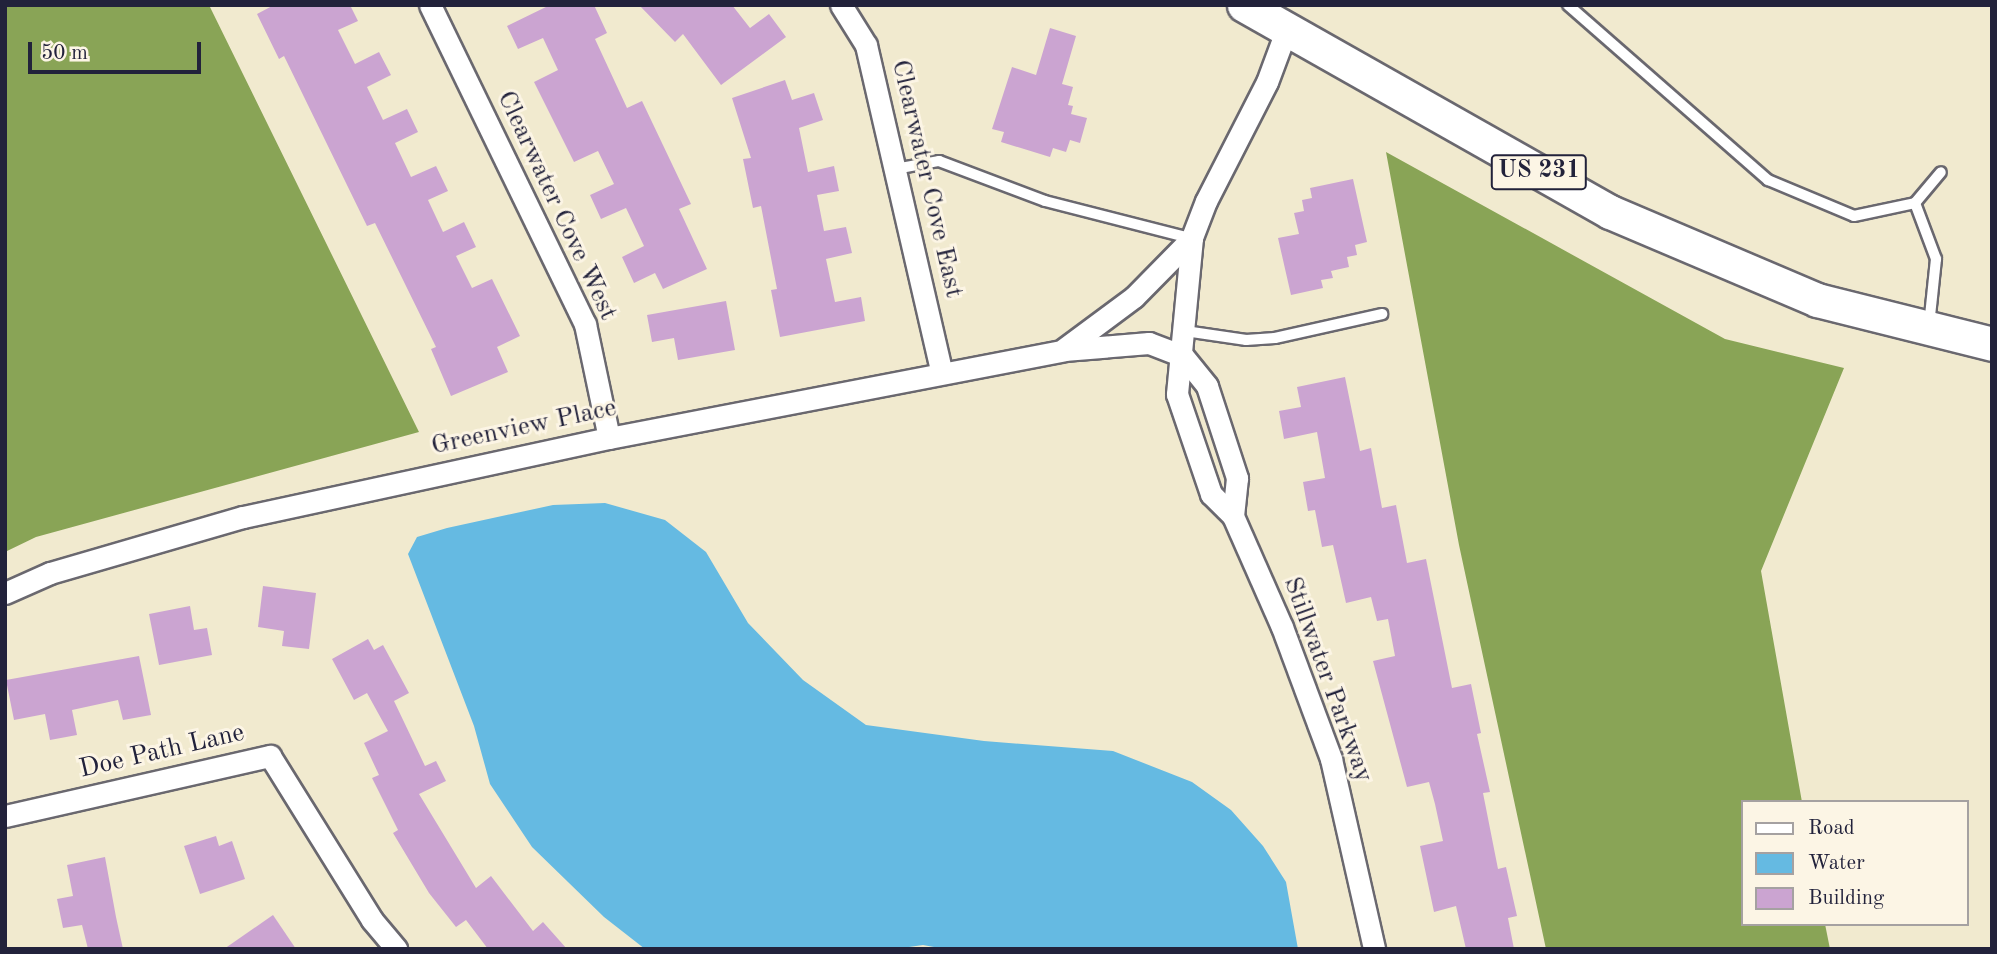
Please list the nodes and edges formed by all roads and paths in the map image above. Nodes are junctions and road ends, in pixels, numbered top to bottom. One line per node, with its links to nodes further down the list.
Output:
1 (430, 5): 17 (street, Clearwater Cove West)
2 (841, 5): 6 (street, Clearwater Cove East)
3 (1244, 5): 5 (main road, US 231)
4 (1568, 5): 8 (lane)
5 (1289, 18): 9 (street, Stillwater Parkway); 11 (main road, US 231)
6 (895, 169): 9 (lane); 16 (street, Clearwater Cove East)
7 (1941, 172): 8 (lane)
8 (1915, 203): 11 (lane)
9 (1192, 239): 12 (street, Stillwater Parkway); 14 (street, Greenview Place)
10 (1382, 314): 12 (lane)
11 (1929, 328): 13 (main road, US 231)
12 (1185, 331): 15 (street, Stillwater Parkway)
13 (1992, 344)
14 (1063, 350): 15 (street, Greenview Place); 16 (street, Greenview Place)
15 (1183, 356): 18 (street); 18 (street, Stillwater Parkway)
16 (941, 371): 17 (street, Greenview Place)
17 (609, 438): 19 (street, Greenview Place)
18 (1233, 516): 22 (street, Stillwater Parkway)
19 (5, 593)
20 (5, 816): 21 (street, Doe Path Lane)
21 (396, 949)
22 (1374, 949)

